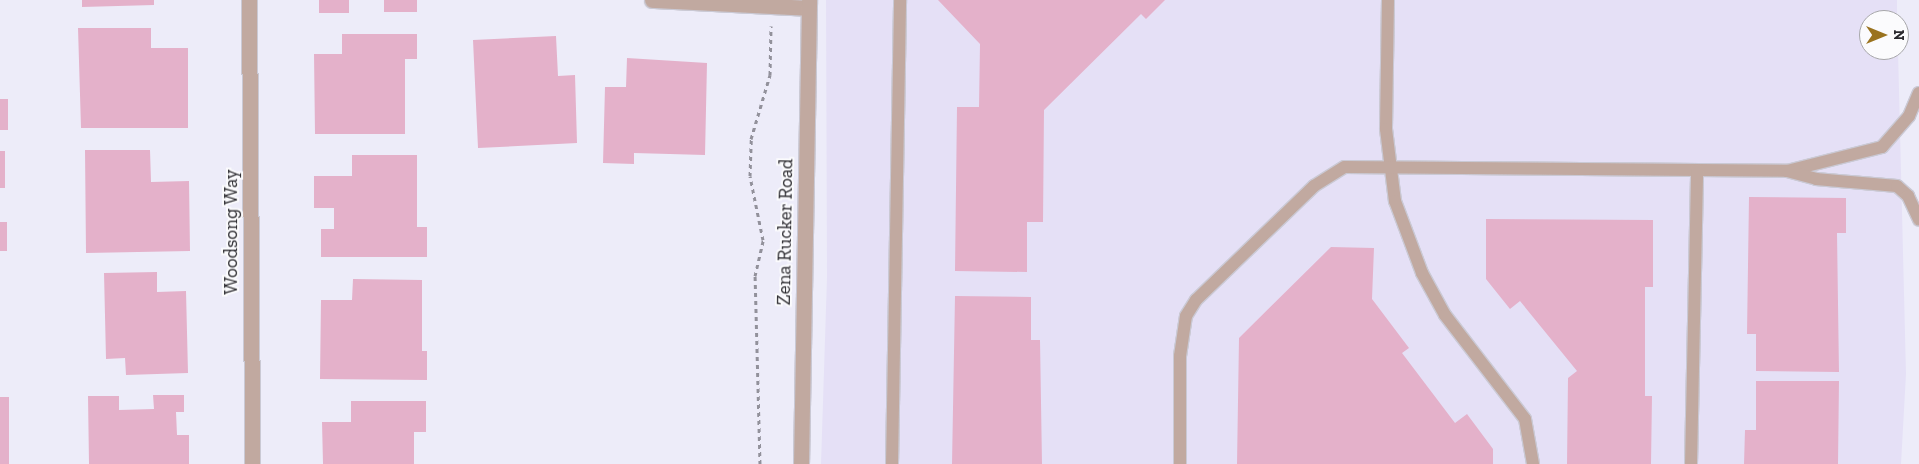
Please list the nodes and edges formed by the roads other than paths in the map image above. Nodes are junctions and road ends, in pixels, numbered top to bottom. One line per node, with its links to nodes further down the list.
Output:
1 (249, 0): 11 (street, Woodsong Way)
2 (652, 0): 5 (street)
3 (900, 0): 13 (lane)
4 (1388, 0): 7 (lane)
5 (809, 4): 12 (street, Zena Rucker Road)
6 (1919, 93): 9 (lane)
7 (1388, 164): 8 (lane); 14 (lane); 15 (lane)
8 (1697, 170): 9 (lane); 16 (lane)
9 (1787, 171): 10 (lane)
10 (1919, 220)
11 (252, 464)
12 (801, 464)
13 (892, 464)
14 (1180, 464)
15 (1533, 464)
16 (1691, 464)

